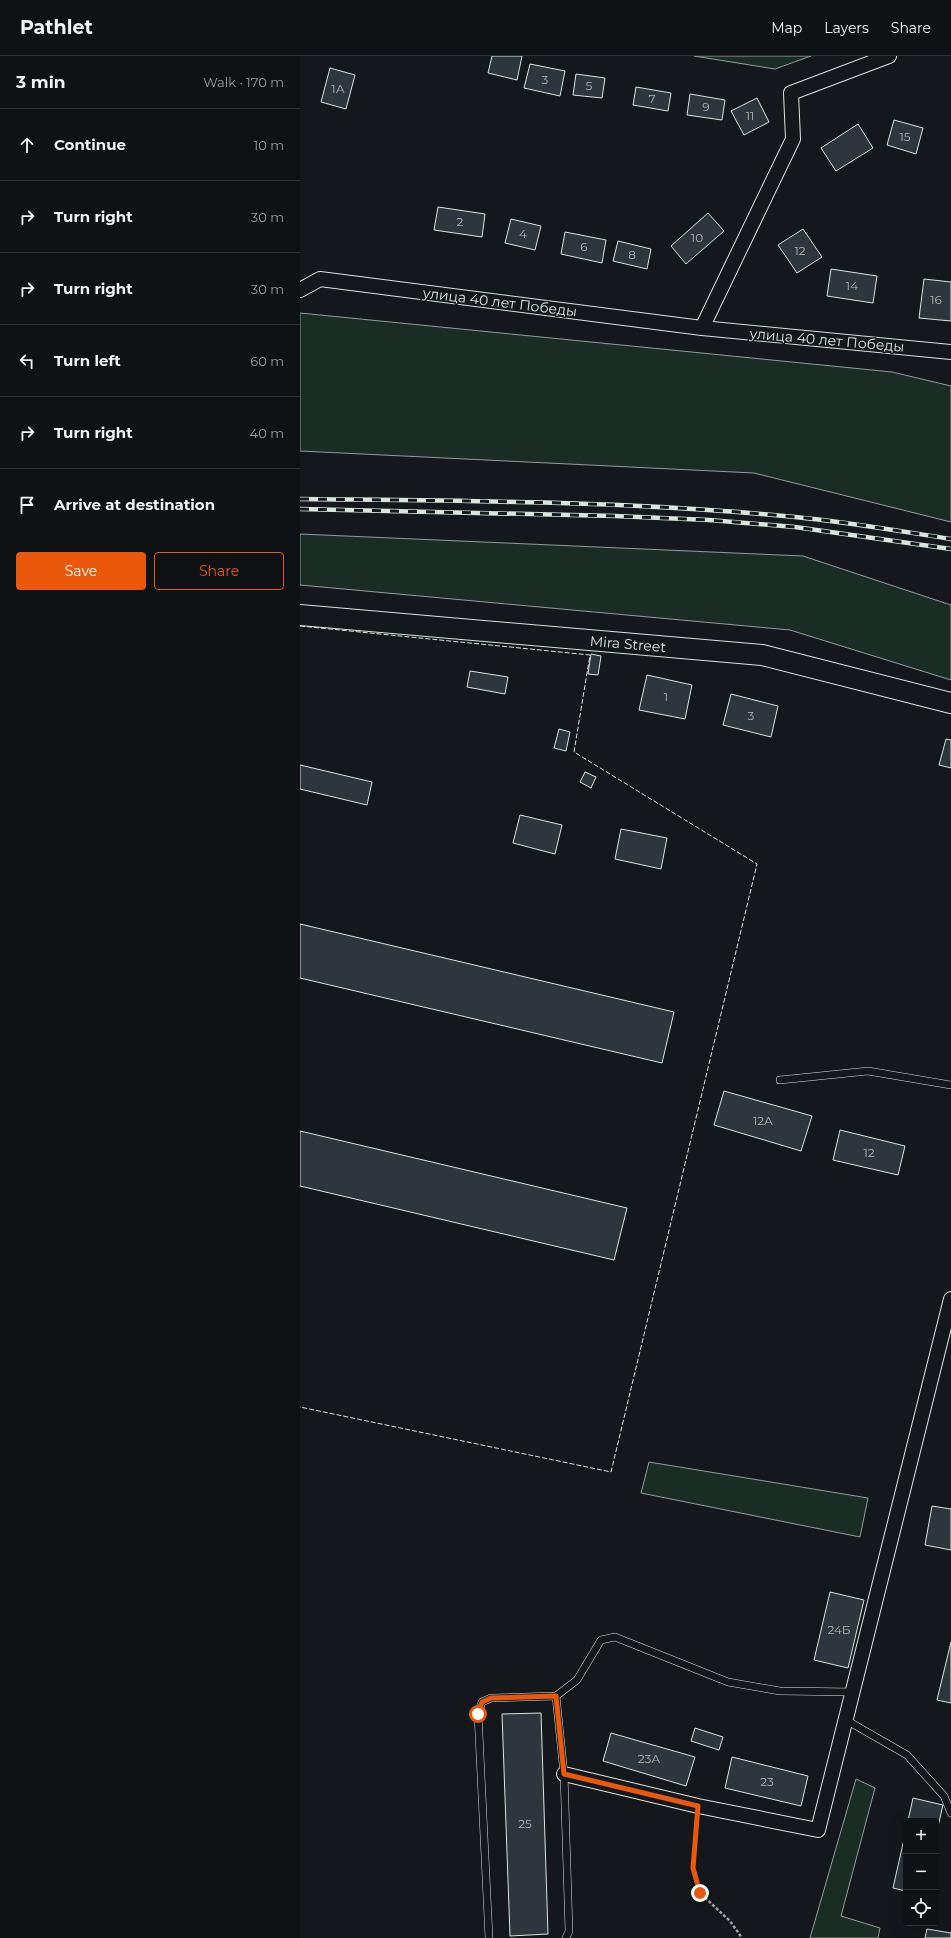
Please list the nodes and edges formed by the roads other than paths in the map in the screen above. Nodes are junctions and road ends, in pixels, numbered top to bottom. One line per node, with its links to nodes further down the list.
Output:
1 (889, 56): 3 (street)
2 (300, 290): 3 (street, улица 40 лет Победы)
3 (702, 328): 4 (street, улица 40 лет Победы)
4 (951, 352)
5 (300, 615): 6 (street, Mira Street)
6 (951, 703)
7 (780, 1080): 8 (lane)
8 (951, 1085)
9 (951, 1299): 10 (street)
10 (854, 1692): 11 (lane); 12 (street)
11 (556, 1696): 13 (lane); 15 (lane)
12 (846, 1720): 13 (street); 14 (lane)
13 (564, 1774): 16 (lane)
14 (951, 1813)
15 (489, 1938)
16 (566, 1938)

